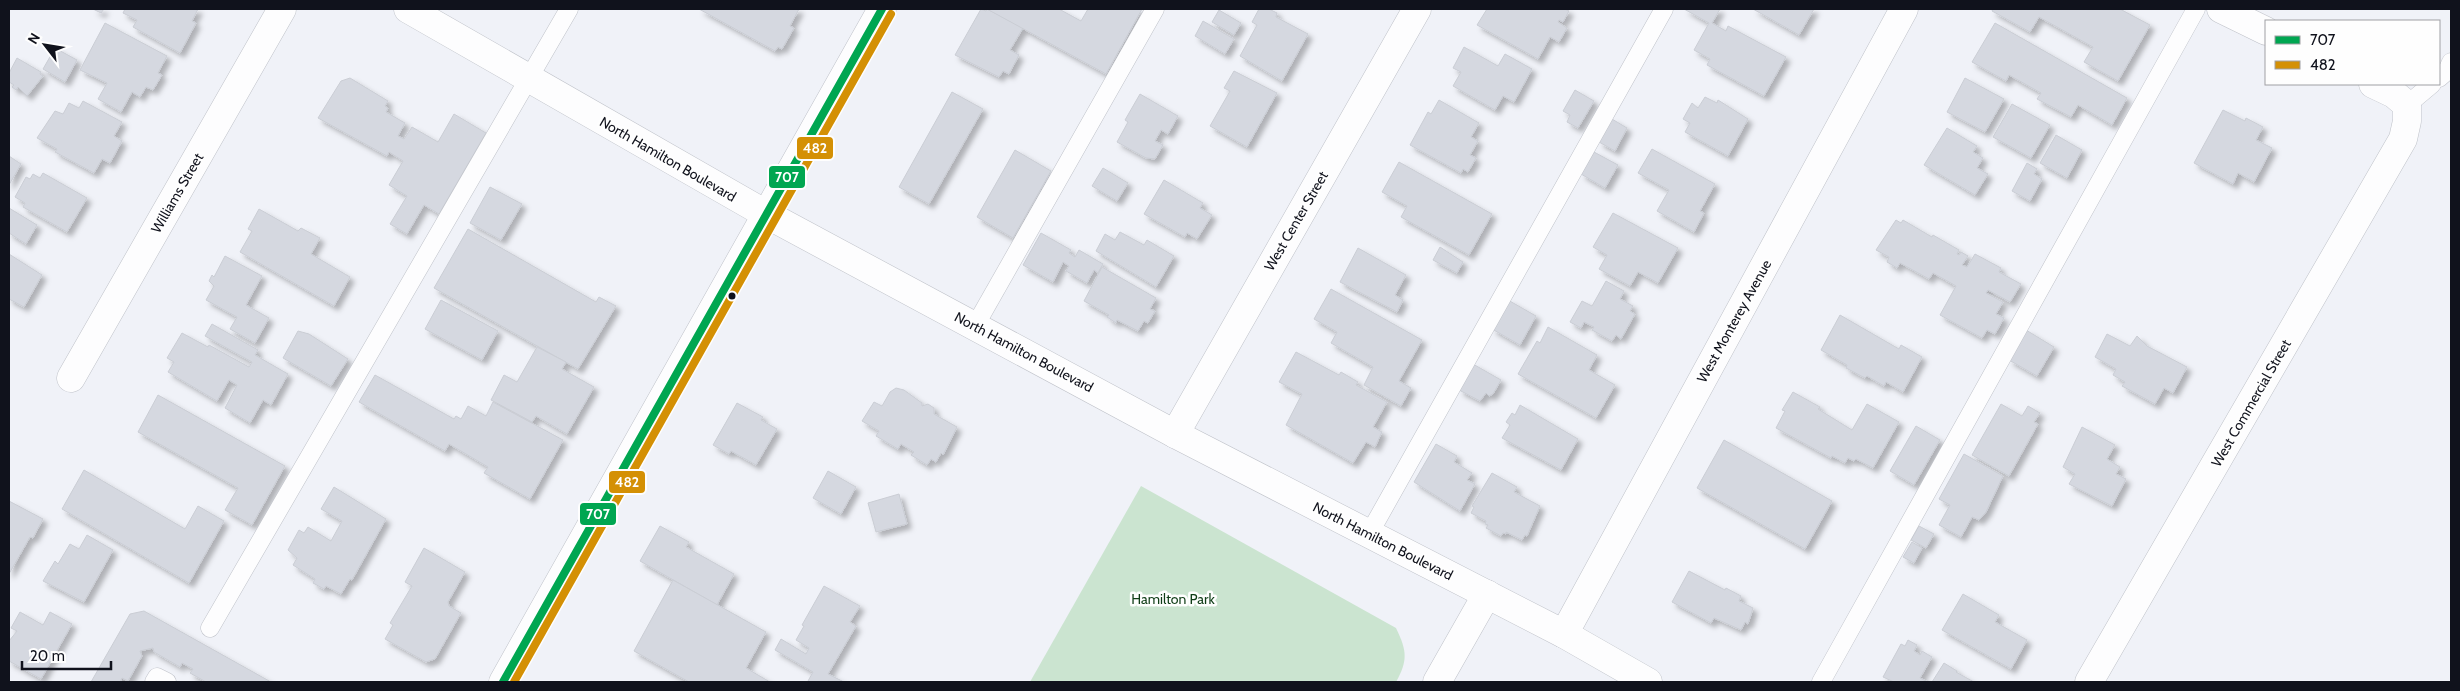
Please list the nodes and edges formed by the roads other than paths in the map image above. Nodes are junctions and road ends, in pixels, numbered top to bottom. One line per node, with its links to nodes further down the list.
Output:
1 (282, 9): 20 (street, Williams Street)
2 (408, 9): 14 (street, North Hamilton Boulevard)
3 (569, 9): 14 (lane)
4 (882, 9): 18 (street)
5 (1155, 9): 19 (lane)
6 (1418, 9): 21 (street, West Center Street)
7 (1664, 9): 22 (lane)
8 (1904, 9): 25 (street, West Monterey Avenue)
9 (2196, 9): 31 (lane)
10 (2221, 9): 11 (street)
11 (2265, 31)
12 (2451, 62): 13 (lane)
13 (2440, 77)
14 (529, 78): 18 (street, North Hamilton Boulevard); 24 (lane)
15 (2375, 85): 17 (street)
16 (2431, 85): 17 (lane)
17 (2407, 113): 32 (street, West Commercial Street)
18 (766, 214): 19 (street, North Hamilton Boulevard); 28 (street)
19 (975, 326): 21 (street, North Hamilton Boulevard)
20 (71, 378)
21 (1175, 434): 22 (street, North Hamilton Boulevard)
22 (1369, 534): 23 (street, North Hamilton Boulevard)
23 (1487, 594): 25 (street, North Hamilton Boulevard); 29 (street)
24 (210, 628)
25 (1564, 634): 30 (street, North Hamilton Boulevard)
26 (154, 682): 27 (lane)
27 (166, 682)
28 (503, 682)
29 (1437, 682)
30 (1648, 682)
31 (1820, 682)
32 (2089, 682)

